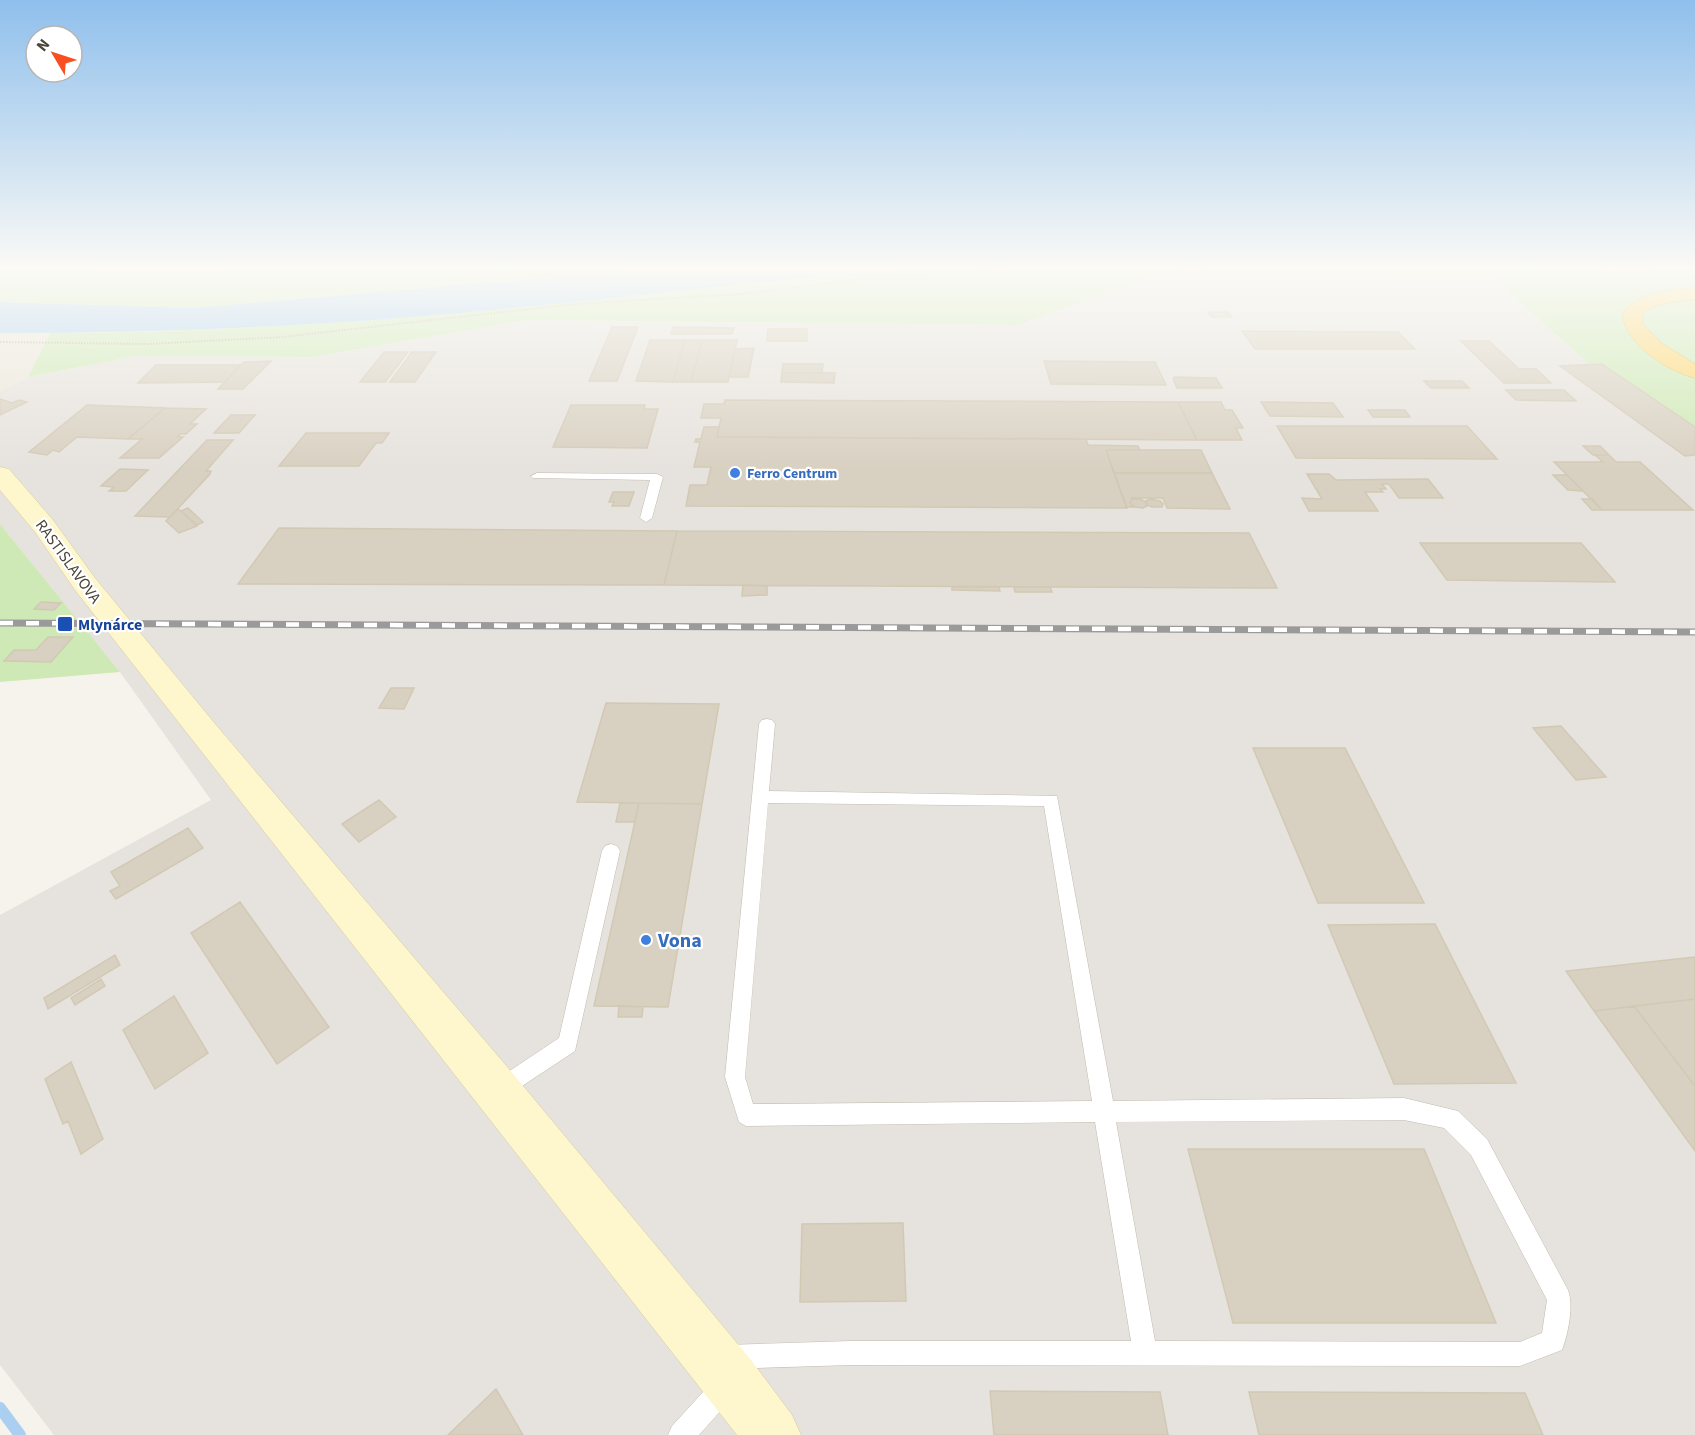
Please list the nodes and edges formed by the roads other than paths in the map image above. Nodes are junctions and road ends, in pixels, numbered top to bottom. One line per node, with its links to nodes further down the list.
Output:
1 (1640, 337): 4 (highway)
2 (1650, 337): 3 (highway)
3 (1695, 367)
4 (1695, 372)
5 (0, 474): 11 (street, RASTISLAVOVA)
6 (537, 476): 7 (lane)
7 (646, 518)
8 (767, 724): 9 (lane)
9 (760, 797): 12 (lane); 12 (lane)
10 (611, 851): 11 (lane)
11 (498, 1091): 14 (street, RASTISLAVOVA)
12 (1104, 1112): 13 (lane); 13 (lane)
13 (1145, 1353): 14 (lane)
14 (722, 1369): 15 (lane); 16 (street, RASTISLAVOVA)
15 (681, 1435)
16 (772, 1435)

